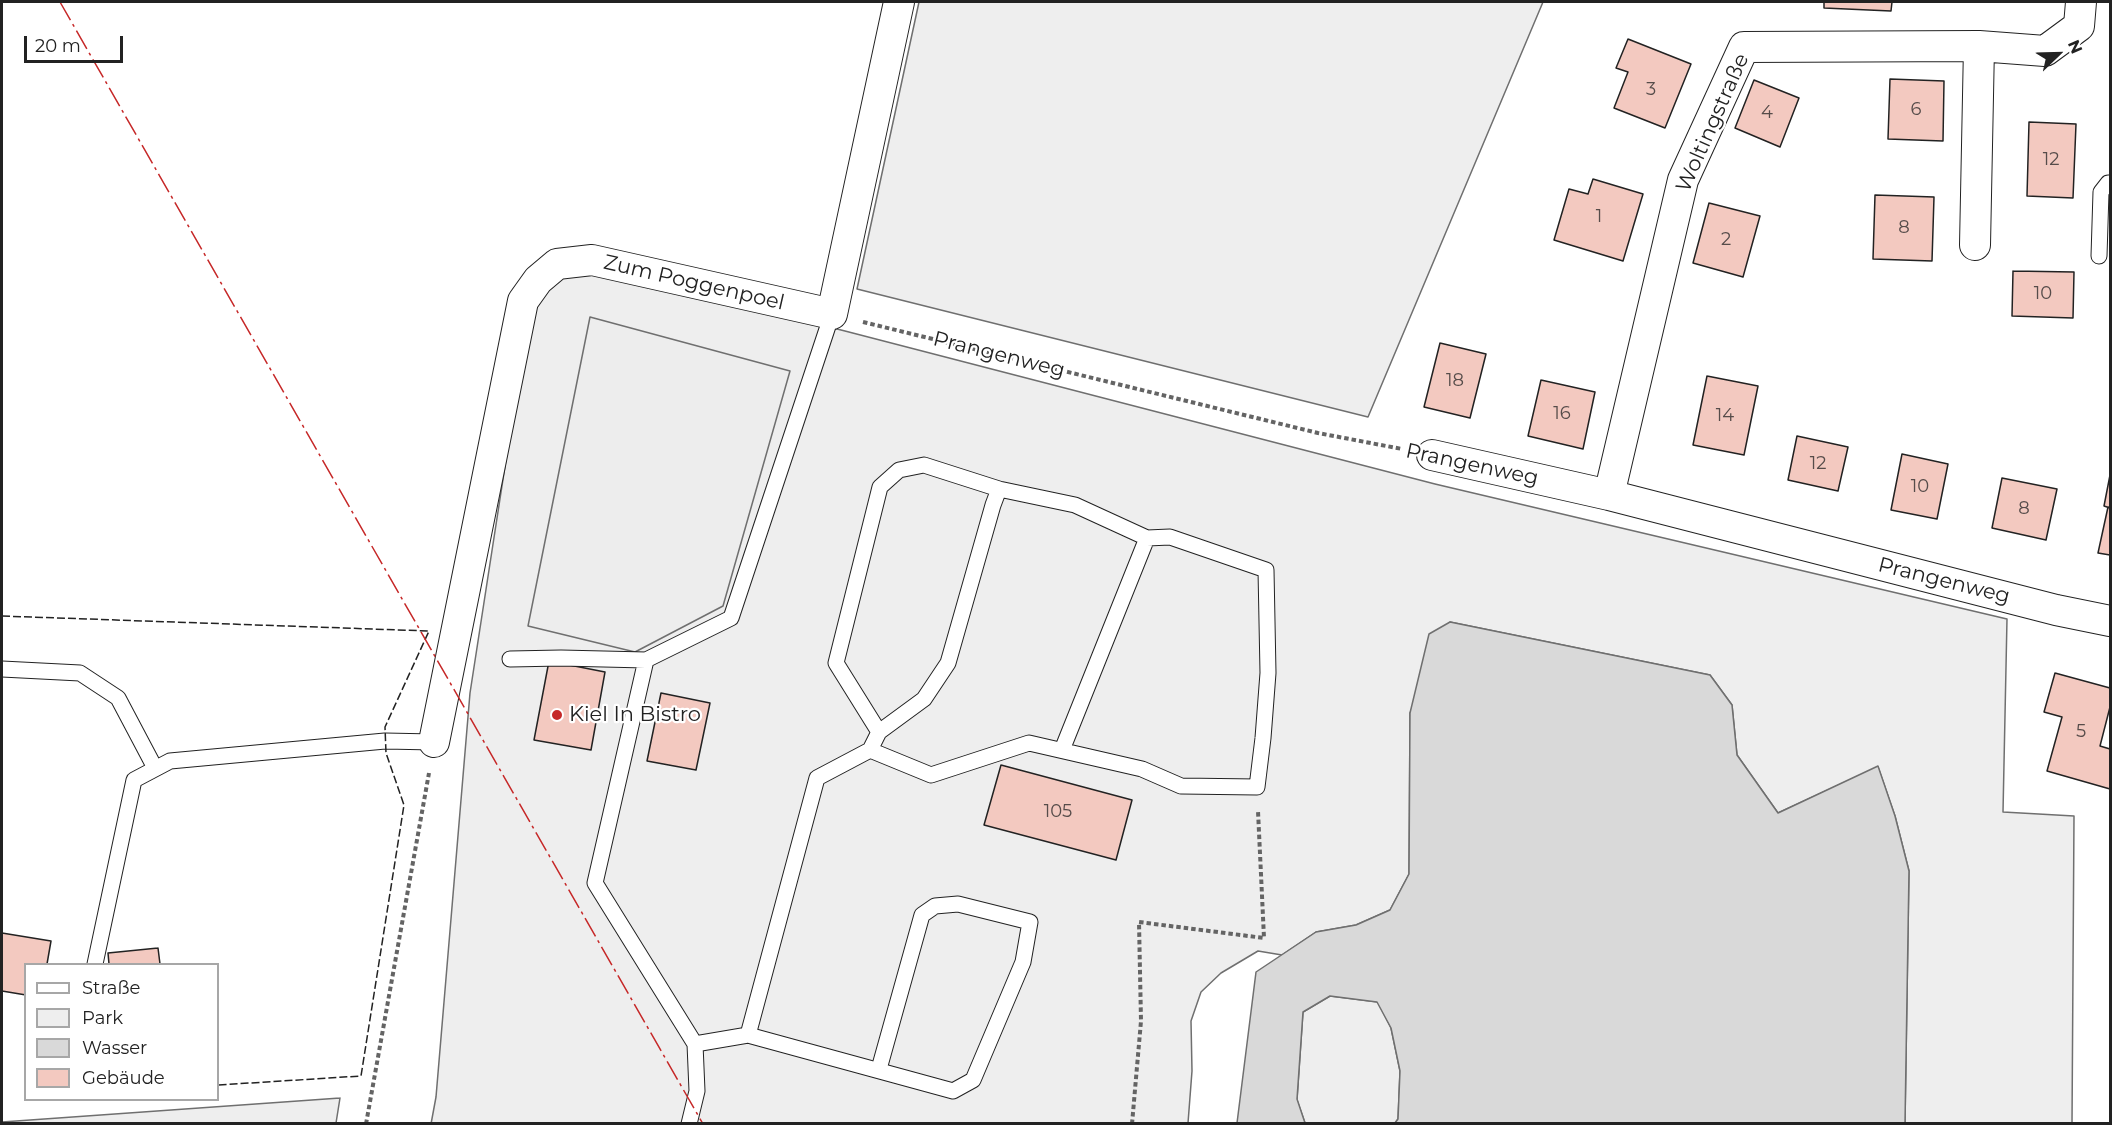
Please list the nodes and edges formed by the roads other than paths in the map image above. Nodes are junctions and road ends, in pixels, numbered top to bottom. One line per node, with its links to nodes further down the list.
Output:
1 (899, 2): 7 (street)
2 (2081, 2): 3 (street, Woltingstraße)
3 (1978, 46): 5 (street); 10 (street, Woltingstraße)
4 (2110, 183): 6 (lane)
5 (1975, 245)
6 (2099, 256)
7 (832, 314): 14 (lane); 17 (street, Zum Poggenpoel)
8 (1432, 455): 10 (street, Prangenweg)
9 (999, 489): 11 (lane); 16 (lane); 16 (lane)
10 (1609, 495): 12 (street, Prangenweg)
11 (1147, 538): 19 (lane); 19 (lane)
12 (2110, 621)
13 (510, 659): 14 (lane)
14 (646, 660): 23 (lane)
15 (2, 669): 20 (lane)
16 (879, 732): 18 (lane)
17 (434, 742): 20 (lane)
18 (870, 750): 19 (lane); 22 (lane)
19 (1062, 750)
20 (155, 768): 21 (lane)
21 (95, 963)
22 (748, 1035): 23 (lane); 24 (lane)
23 (695, 1044): 25 (lane)
24 (879, 1069): 24 (lane)
25 (689, 1124)

